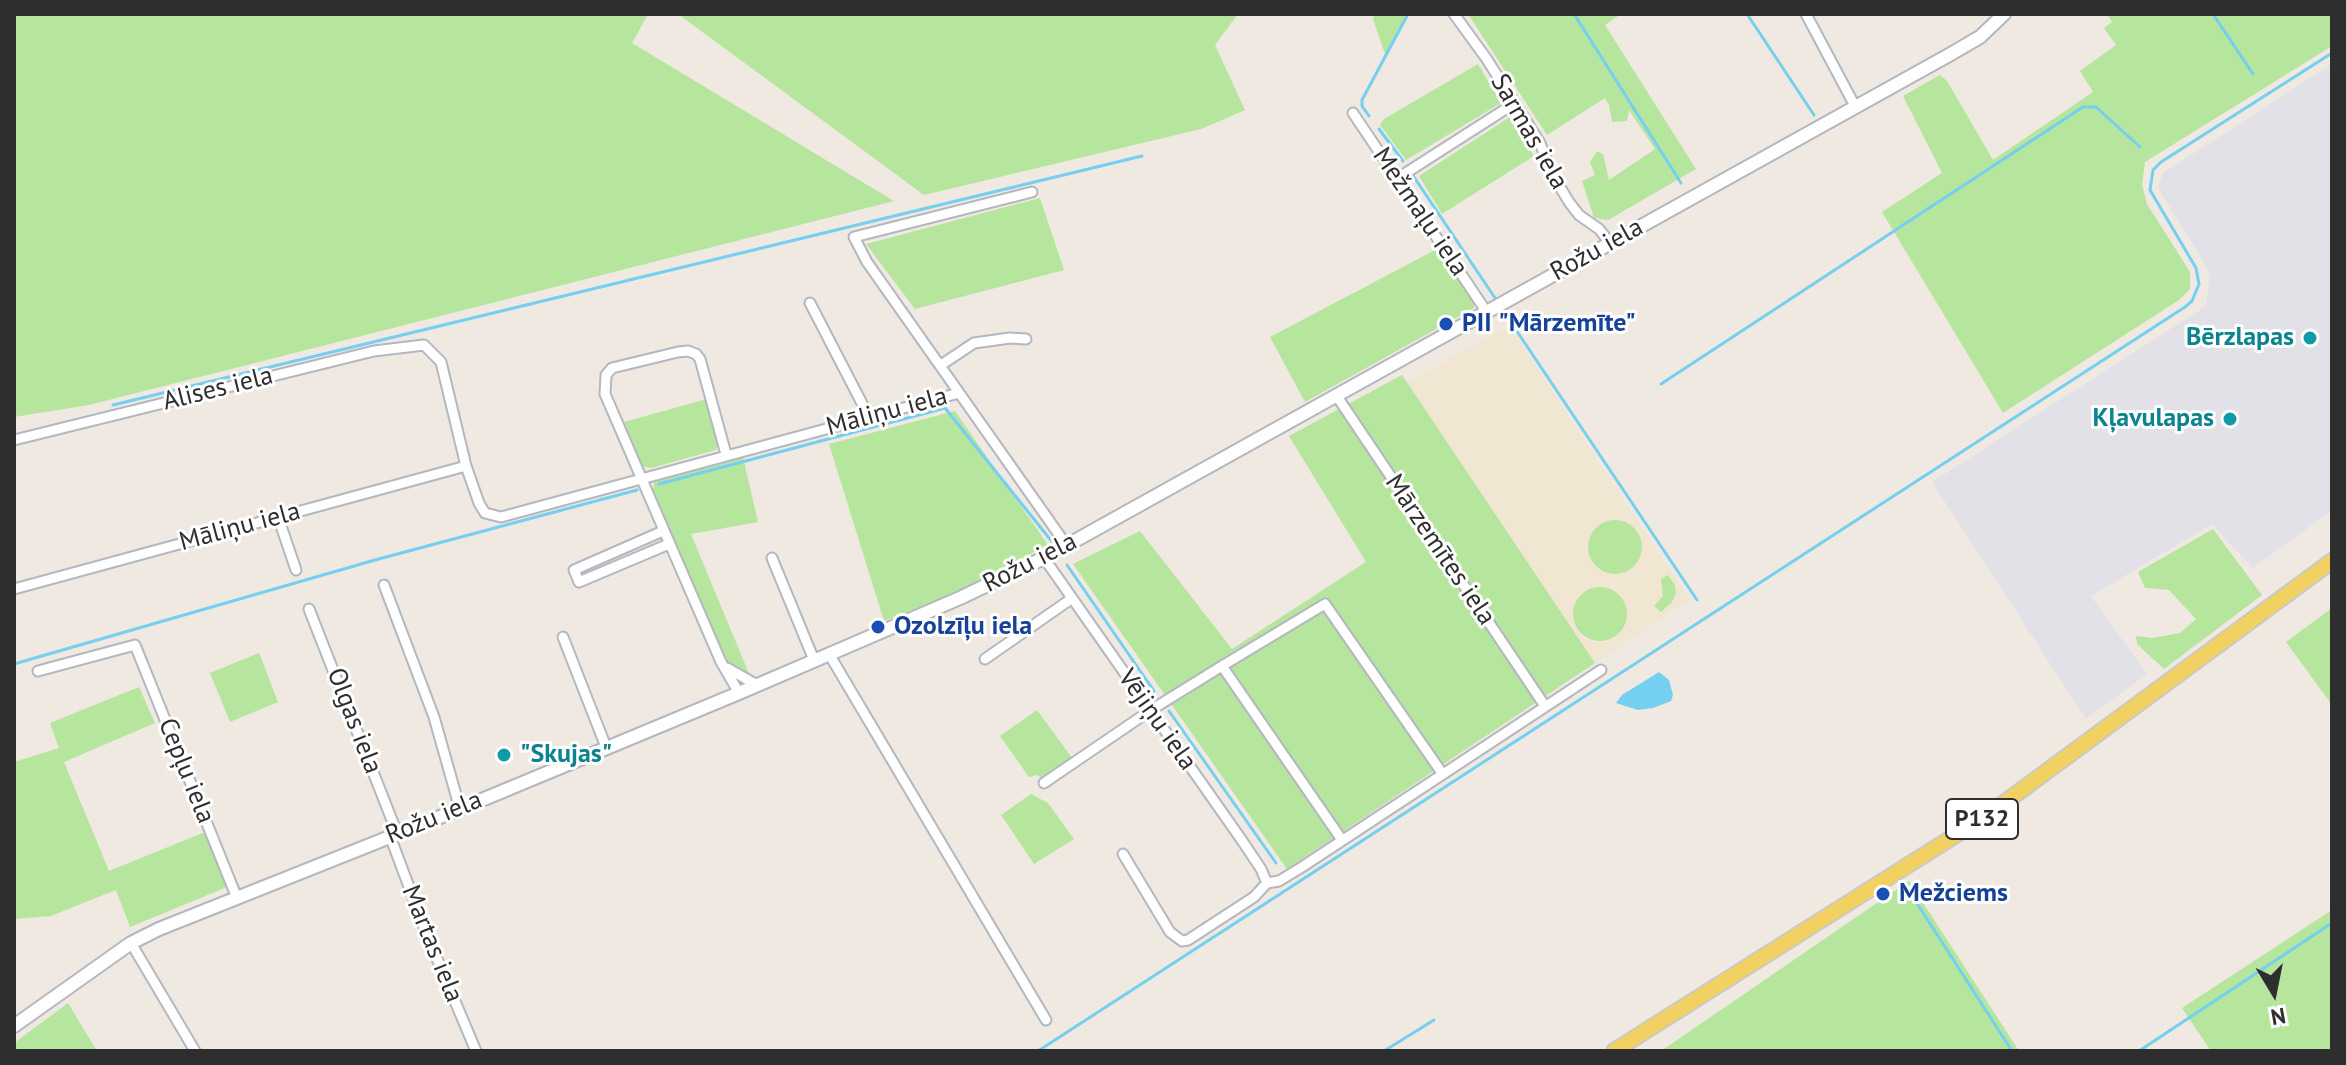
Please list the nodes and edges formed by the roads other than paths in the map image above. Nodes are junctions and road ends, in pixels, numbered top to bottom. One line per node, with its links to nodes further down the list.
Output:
1 (1454, 14): 4 (street, Sarmas iela)
2 (1806, 14): 5 (street)
3 (2004, 14): 5 (street, Rožu iela)
4 (1515, 103): 7 (street); 9 (street, Sarmas iela)
5 (1856, 108): 9 (street, Rožu iela)
6 (1353, 113): 7 (street, Mežmaļu iela)
7 (1398, 178): 11 (street, Mežmaļu iela)
8 (1032, 192): 13 (street)
9 (1610, 243): 11 (street, Rožu iela)
10 (810, 303): 16 (street)
11 (1486, 311): 15 (street, Rožu iela)
12 (1026, 339): 13 (street)
13 (941, 365): 14 (street)
14 (959, 393): 16 (street, Māliņu iela); 24 (street, Māliņu iela)
15 (1336, 395): 24 (street, Rožu iela); 43 (street, Mārzemītes iela)
16 (869, 417): 18 (street, Māliņu iela)
17 (14, 440): 19 (street, Alises iela)
18 (726, 454): 20 (street, Māliņu iela); 20 (street)
19 (466, 466): 20 (street, Māliņu iela); 21 (street, Māliņu iela)
20 (642, 477): 22 (street)
21 (278, 517): 28 (street); 30 (street, Māliņu iela)
22 (663, 531): 23 (street); 23 (street)
23 (669, 544): 38 (street)
24 (1067, 546): 26 (street, Rožu iela)
25 (772, 558): 36 (street)
26 (1044, 558): 31 (street, Vējiņu iela); 34 (street, Rožu iela)
27 (2332, 561): 59 (main road, P132)
28 (296, 570)
29 (384, 585): 48 (street)
30 (14, 589)
31 (1071, 599): 35 (street); 44 (street, Vējiņu iela)
32 (309, 609): 49 (street, Olgas iela)
33 (563, 637): 45 (street)
34 (829, 654): 36 (street, Rožu iela); 55 (street)
35 (985, 659)
36 (814, 660): 41 (street, Rožu iela)
37 (1222, 666): 44 (street); 46 (street); 50 (street)
38 (724, 667): 41 (street); 42 (street)
39 (1601, 670): 43 (street)
40 (38, 671): 53 (street, Cepļu iela)
41 (757, 685): 42 (street, Rožu iela)
42 (739, 693): 45 (street, Rožu iela)
43 (1545, 706): 46 (street)
44 (1151, 710): 47 (street); 52 (street, Vējiņu iela)
45 (606, 747): 48 (street, Rožu iela)
46 (1442, 773): 50 (street)
47 (1044, 783)
48 (460, 809): 49 (street, Rožu iela)
49 (394, 834): 53 (street, Rožu iela); 58 (street, Martas iela)
50 (1342, 840): 52 (street)
51 (1123, 854): 52 (street)
52 (1267, 883)
53 (237, 898): 54 (street, Rožu iela)
54 (131, 943): 56 (street, Rožu iela); 57 (street)
55 (1046, 1020)
56 (14, 1026)
57 (195, 1051)
58 (476, 1051)
59 (1614, 1051)

